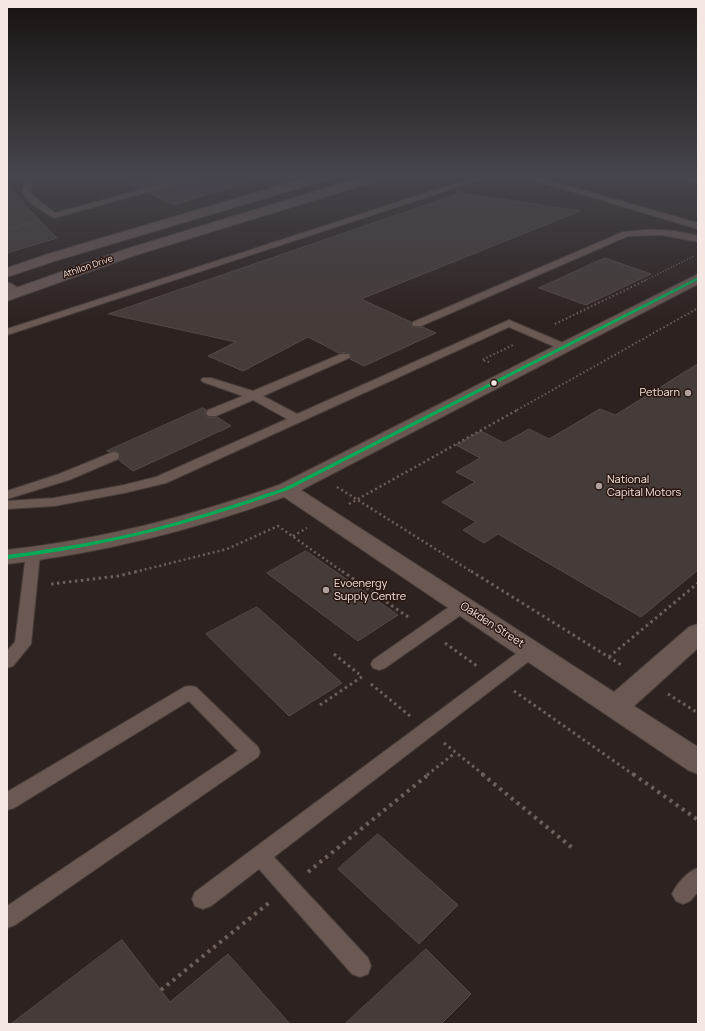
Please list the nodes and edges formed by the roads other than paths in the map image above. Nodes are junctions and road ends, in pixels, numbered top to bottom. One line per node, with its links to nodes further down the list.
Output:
1 (160, 225): 5 (main road, Athllon Drive)
2 (219, 225): 7 (main road, Athllon Drive)
3 (336, 225): 9 (lane)
4 (698, 239): 8 (lane)
5 (7, 273)
6 (698, 278): 10 (street)
7 (10, 292)
8 (417, 324)
9 (7, 332)
10 (564, 347): 15 (lane); 19 (street)
11 (344, 356): 13 (lane)
12 (207, 380): 13 (lane)
13 (253, 395): 14 (lane); 15 (lane)
14 (212, 413)
15 (297, 419): 21 (lane)
16 (113, 456): 17 (lane)
17 (64, 477): 18 (lane); 20 (lane)
18 (7, 484)
19 (286, 489): 22 (street); 24 (street, Oakden Street)
20 (7, 495)
21 (7, 505)
22 (33, 554): 23 (street); 27 (lane)
23 (7, 557)
24 (462, 606): 26 (street, Oakden Street); 28 (lane)
25 (698, 632): 29 (street)
26 (531, 651): 29 (street, Oakden Street); 32 (lane)
27 (7, 662)
28 (379, 664)
29 (615, 707): 30 (street, Oakden Street)
30 (698, 762)
31 (7, 802): 36 (lane)
32 (260, 856): 35 (lane); 37 (lane)
33 (698, 877): 34 (lane)
34 (682, 894)
35 (203, 899)
36 (7, 918)
37 (360, 966)

